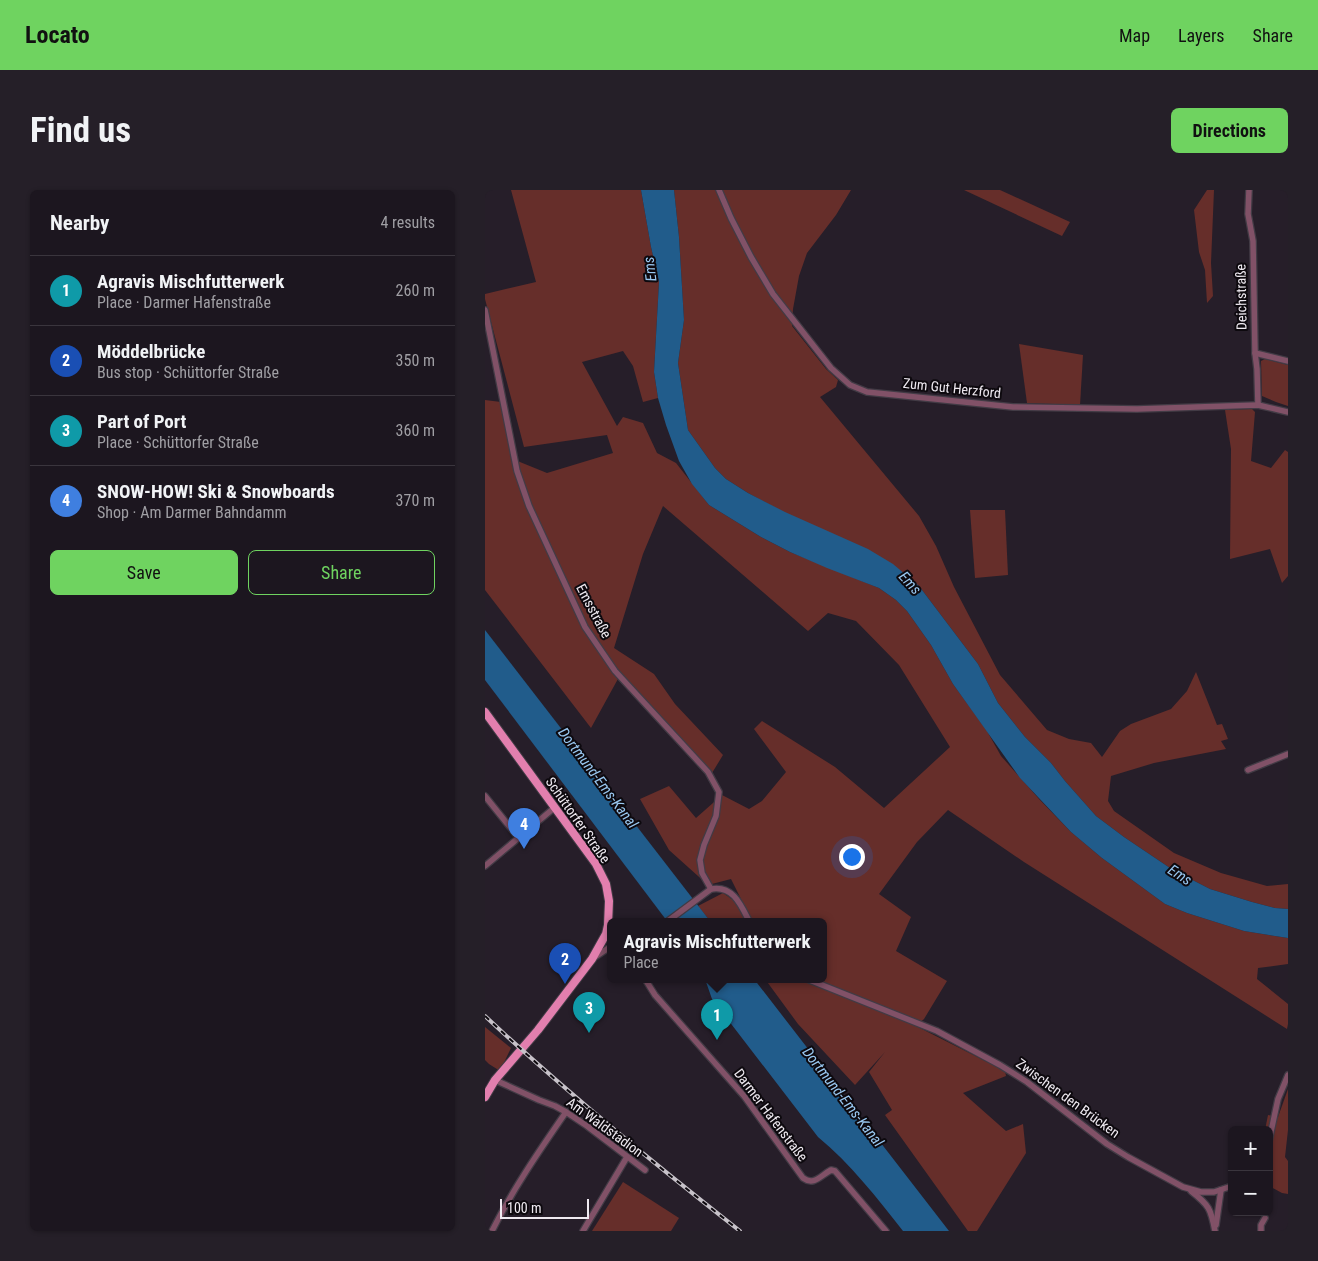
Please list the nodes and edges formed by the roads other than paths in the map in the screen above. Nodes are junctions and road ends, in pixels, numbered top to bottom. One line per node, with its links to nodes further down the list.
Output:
1 (719, 190): 6 (street, Zum Gut Herzford)
2 (1249, 190): 4 (street, Deichstraße)
3 (485, 310): 15 (street, Emsstraße)
4 (1255, 353): 5 (street); 6 (street, Deichstraße)
5 (1288, 361)
6 (1258, 405): 7 (street, Zum Gut Herzford)
7 (1288, 412)
8 (485, 712): 12 (main road, Schüttorfer Straße)
9 (1288, 754): 10 (street)
10 (1248, 770)
11 (485, 796): 13 (street)
12 (554, 808): 13 (street); 16 (main road, Schüttorfer Straße)
13 (518, 837): 14 (street)
14 (485, 866)
15 (711, 889): 17 (street); 18 (street)
16 (609, 918)
17 (672, 918)
18 (747, 918)
19 (607, 936): 21 (main road, Schüttorfer Straße)
20 (607, 949): 21 (street)
21 (592, 958): 25 (main road, Schüttorfer Straße)
22 (648, 983): 37 (street, Darmer Hafenstraße)
23 (817, 983): 32 (street, Zwischen den Brücken)
24 (1288, 1075): 28 (street)
25 (495, 1080): 26 (main road, Schüttorfer Straße); 27 (street, Am Waldstadion)
26 (485, 1097)
27 (566, 1112): 29 (street, Am Waldstadion); 35 (street)
28 (1272, 1126)
29 (627, 1157): 30 (street, Am Waldstadion); 36 (street)
30 (645, 1170)
31 (1228, 1187): 33 (street, Zwischen den Brücken)
32 (1189, 1190): 33 (street, Zwischen den Brücken); 38 (street)
33 (1221, 1190): 38 (street)
34 (1265, 1218): 39 (street)
35 (492, 1231)
36 (583, 1231)
37 (887, 1231)
38 (1215, 1231)
39 (1261, 1231)

